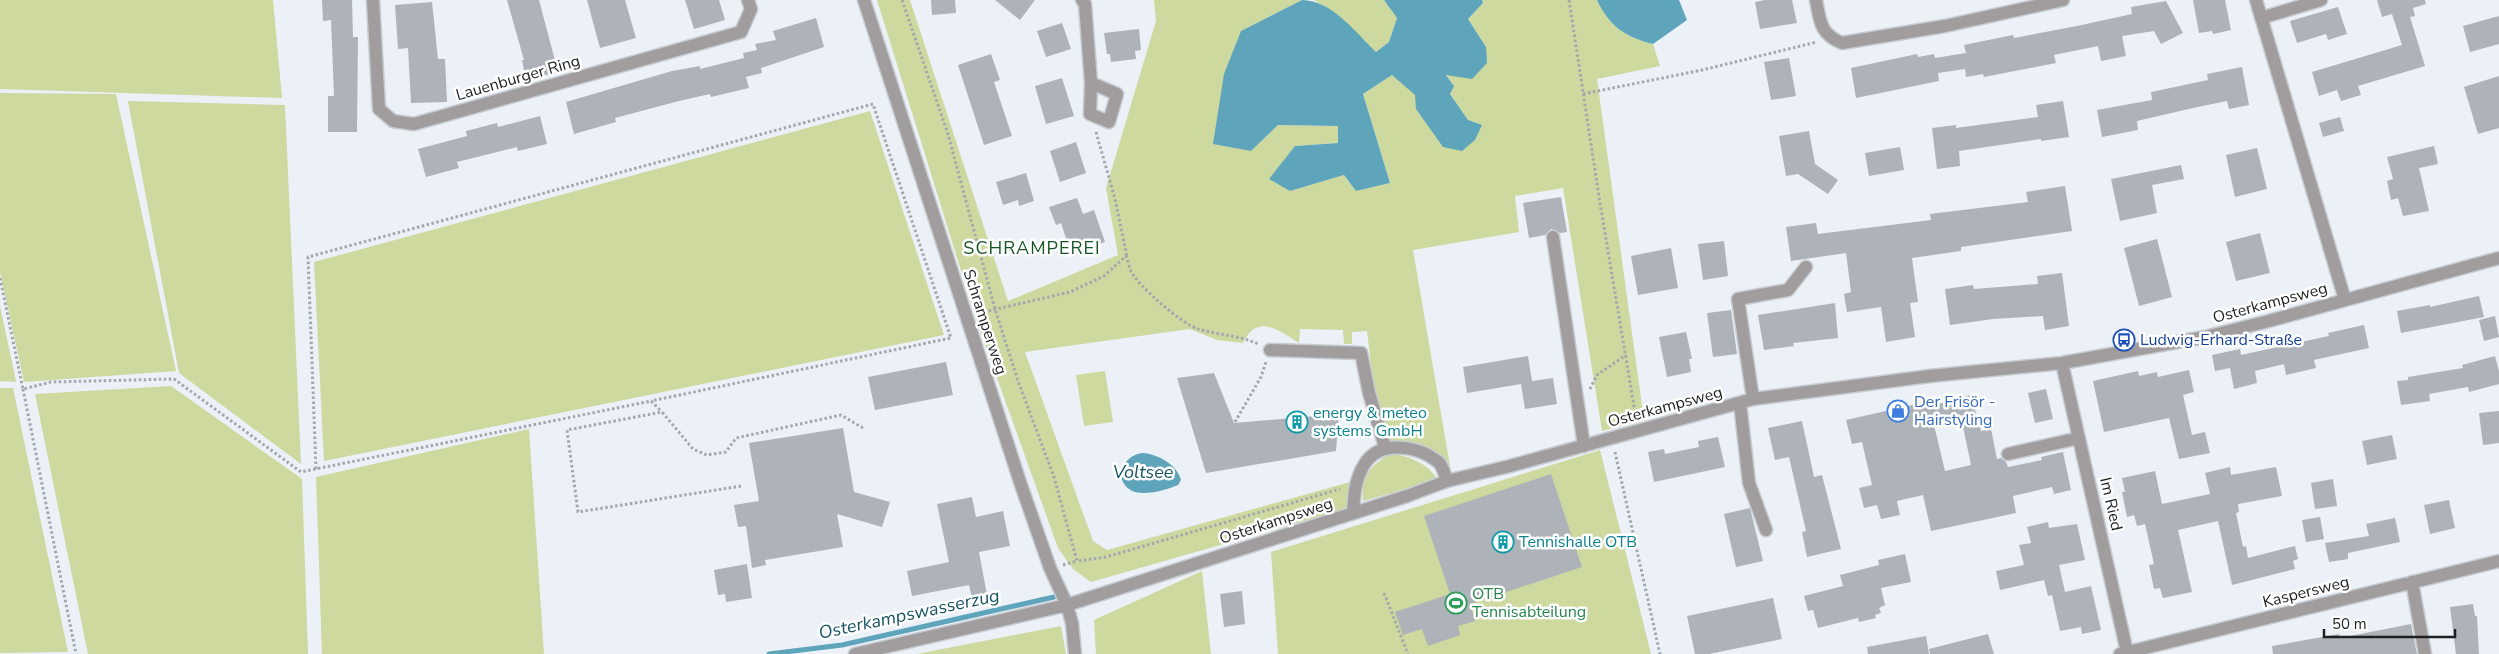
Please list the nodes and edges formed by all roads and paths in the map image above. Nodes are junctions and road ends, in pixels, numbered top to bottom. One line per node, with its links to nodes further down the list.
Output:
1 (373, 0): 2 (street, Lauenburger Ring)
2 (748, 0)
3 (864, 0): 24 (street, Schramperweg)
4 (902, 0): 23 (path)
5 (1082, 0): 14 (street)
6 (1570, 0): 15 (path)
7 (1816, 0): 13 (street)
8 (2063, 0): 11 (street)
9 (2256, 0): 12 (street)
10 (2321, 0): 12 (street)
11 (2036, 3): 13 (street)
12 (2261, 18): 22 (street)
13 (1831, 38): 15 (path)
14 (1091, 83): 16 (street); 16 (street)
15 (1583, 94): 26 (path)
16 (1090, 114): 18 (path)
17 (1553, 237): 33 (street)
18 (1127, 257): 23 (path); 25 (path)
19 (2499, 258): 22 (street, Osterkampsweg)
20 (1806, 267): 29 (street)
21 (0, 278): 28 (path)
22 (2345, 300): 27 (street, Osterkampsweg)
23 (995, 309): 24 (path); 44 (path)
24 (966, 317): 51 (street, Schramperweg)
25 (1270, 350): 34 (path); 40 (street)
26 (1626, 355): 33 (path); 36 (path)
27 (2062, 363): 29 (street, Osterkampsweg); 38 (street, Im Ried)
28 (23, 389): 42 (path); 53 (path)
29 (1753, 399): 31 (street, Osterkampsweg)
30 (651, 401): 32 (path); 42 (path); 42 (path)
31 (1740, 403): 36 (street, Osterkampsweg); 47 (street)
32 (662, 412): 35 (path); 45 (path)
33 (1579, 412): 39 (street)
34 (1235, 422)
35 (863, 428)
36 (1639, 431): 37 (street, Osterkampsweg)
37 (1612, 438): 39 (street, Osterkampsweg); 57 (path)
38 (2079, 438): 41 (street); 52 (street, Im Ried)
39 (1584, 446): 43 (street, Osterkampsweg)
40 (1386, 447): 43 (street); 44 (street)
41 (2008, 454)
42 (316, 469)
43 (1448, 481): 46 (street, Osterkampsweg)
44 (1355, 484): 46 (street)
45 (741, 486)
46 (1353, 513): 51 (street, Osterkampsweg)
47 (1766, 530)
48 (2499, 561): 49 (street, Kaspersweg)
49 (2412, 582): 52 (street, Kaspersweg); 58 (street)
50 (1384, 593): 56 (path)
51 (1067, 606): 54 (street, Osterkampsweg); 55 (street, Schramperweg)
52 (2124, 653)
53 (76, 654)
54 (854, 654)
55 (1075, 654)
56 (1408, 654)
57 (1660, 654)
58 (2425, 654)

